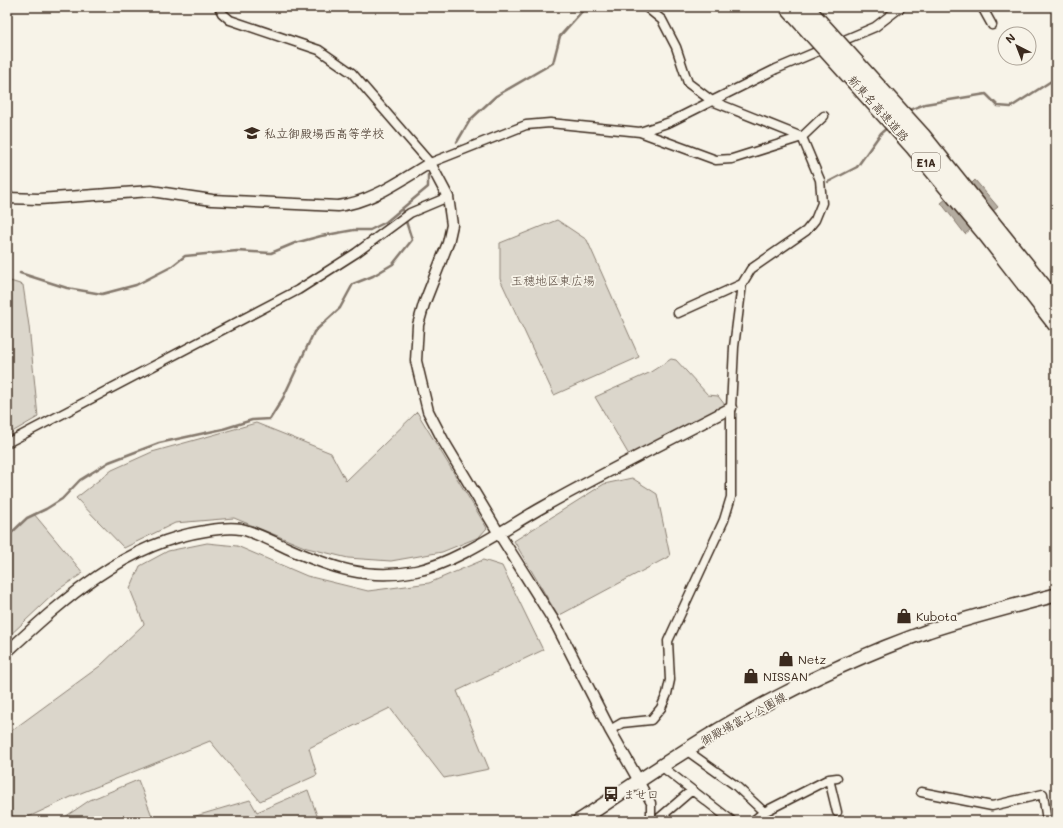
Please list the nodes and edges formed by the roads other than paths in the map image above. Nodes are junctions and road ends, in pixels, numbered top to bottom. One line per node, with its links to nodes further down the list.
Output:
1 (219, 7): 12 (street)
2 (646, 7): 8 (street)
3 (787, 7): 18 (highway, 新東名高速道路 / E1A, bridge)
4 (806, 7): 16 (highway, 新東名高速道路 / E1A, bridge)
5 (901, 7): 8 (street)
6 (982, 7): 7 (street)
7 (992, 25)
8 (712, 101): 10 (street); 11 (street)
9 (824, 116): 11 (street)
10 (640, 132): 11 (street); 12 (street)
11 (802, 137): 15 (street)
12 (430, 163): 13 (street); 14 (street)
13 (448, 197): 20 (street); 21 (street)
14 (7, 198)
15 (742, 284): 17 (street); 19 (street)
16 (1056, 302)
17 (678, 314)
18 (1056, 325)
19 (731, 408): 21 (street); 24 (street)
20 (7, 443)
21 (498, 532): 23 (street); 24 (street)
22 (1056, 595): 25 (main road, 御殿場富士公園線)
23 (7, 652)
24 (610, 730): 27 (street)
25 (686, 750): 26 (main road, 御殿場富士公園線); 30 (street)
26 (661, 766): 27 (main road, 御殿場富士公園線); 28 (street)
27 (639, 781): 32 (main road, 御殿場富士公園線); 33 (street)
28 (692, 790): 34 (street); 35 (street)
29 (921, 792): 37 (street)
30 (764, 812): 31 (street); 36 (street)
31 (837, 812)
32 (579, 821)
33 (650, 821)
34 (656, 821)
35 (732, 821)
36 (753, 821)
37 (1047, 821)

